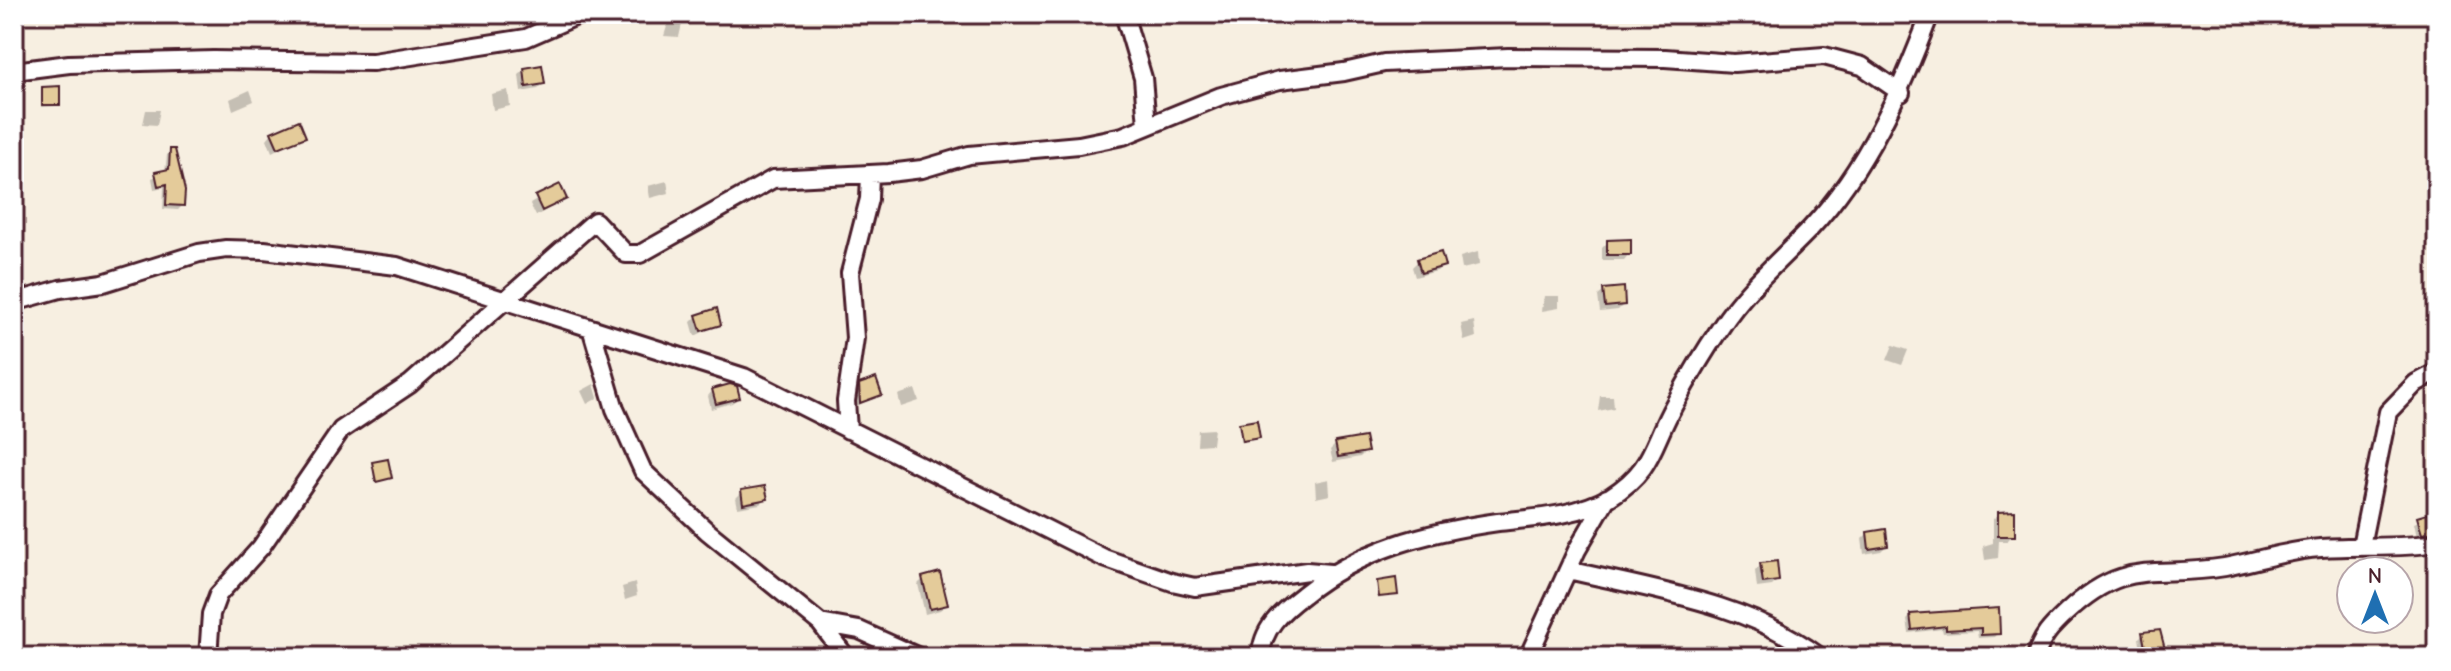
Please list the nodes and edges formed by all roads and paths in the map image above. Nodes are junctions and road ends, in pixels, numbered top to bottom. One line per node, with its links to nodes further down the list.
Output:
1 (581, 14): 4 (street)
2 (1124, 14): 6 (street)
3 (1930, 14): 5 (street)
4 (14, 71)
5 (1901, 93): 6 (street); 13 (street)
6 (1147, 125): 7 (street)
7 (870, 174): 8 (street); 12 (street)
8 (504, 300): 9 (street); 10 (street); 19 (street)
9 (14, 302)
10 (592, 331): 12 (street); 18 (street)
11 (2437, 372): 15 (street)
12 (848, 430): 17 (street)
13 (1607, 498): 16 (street); 17 (street)
14 (2437, 543): 15 (street)
15 (2361, 546): 25 (street)
16 (1568, 570): 23 (street); 24 (street)
17 (1330, 573): 22 (street)
18 (820, 623): 20 (street); 21 (street)
19 (208, 657)
20 (846, 657)
21 (919, 657)
22 (1261, 657)
23 (1528, 657)
24 (1820, 657)
25 (2036, 657)

